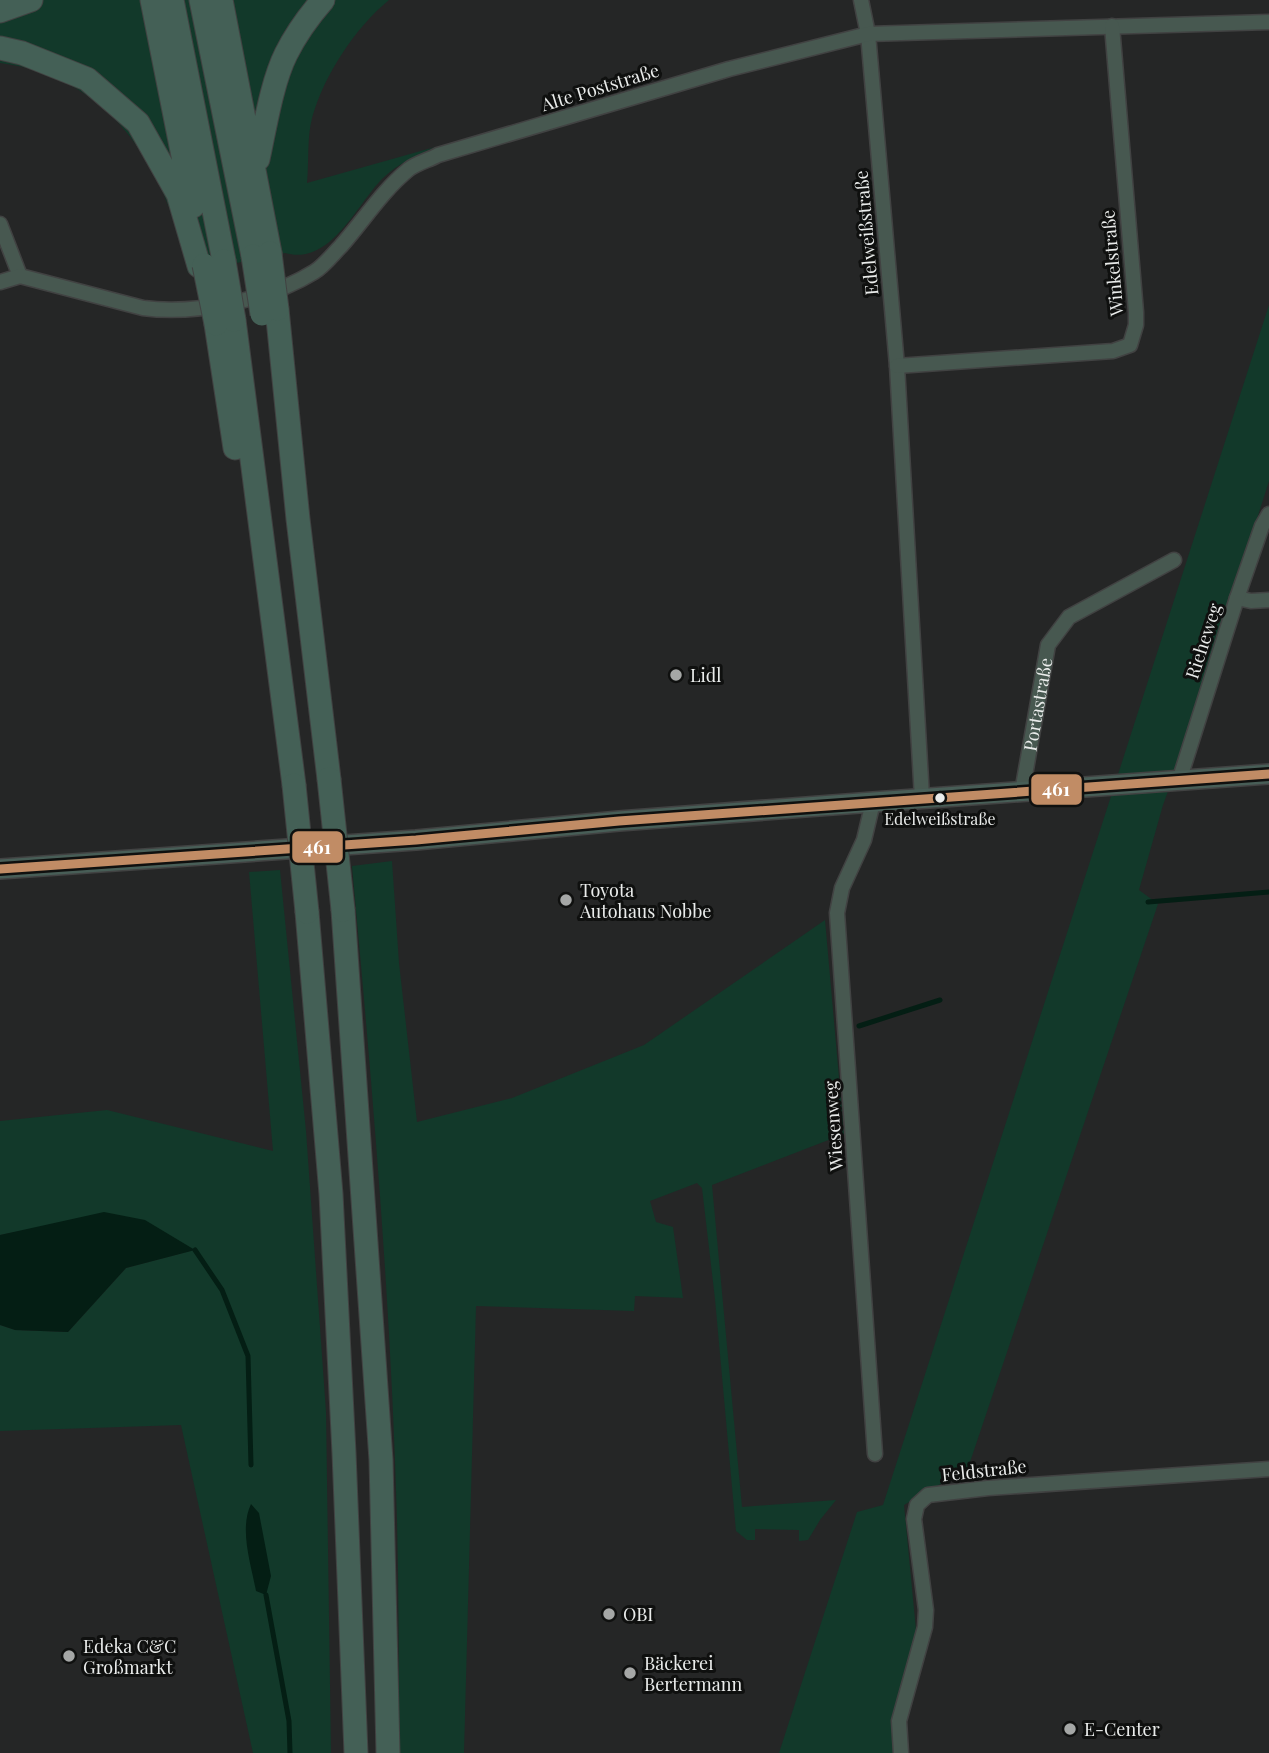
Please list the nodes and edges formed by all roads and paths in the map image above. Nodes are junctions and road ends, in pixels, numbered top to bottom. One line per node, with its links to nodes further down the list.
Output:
1 (31, 0): 8 (highway)
2 (152, 0): 16 (highway)
3 (172, 0): 16 (highway)
4 (201, 0): 15 (highway)
5 (221, 0): 13 (highway)
6 (323, 0): 13 (highway)
7 (860, 0): 11 (street, Edelweißstraße)
8 (0, 11)
9 (1269, 22): 10 (street, Alte Poststraße)
10 (1112, 26): 11 (street, Alte Poststraße); 19 (street, Winkelstraße)
11 (868, 34): 17 (street, Alte Poststraße); 19 (street, Edelweißstraße)
12 (0, 48): 16 (highway)
13 (255, 169): 15 (highway)
14 (0, 224): 17 (street)
15 (261, 255): 33 (highway, bridge)
16 (209, 264): 32 (highway, bridge)
17 (20, 276): 18 (street)
18 (0, 282)
19 (897, 366): 27 (street, Edelweißstraße)
20 (1269, 514): 22 (street, Rieheweg)
21 (1174, 560): 26 (street, Portastraße)
22 (1237, 598): 23 (street); 25 (street, Rieheweg)
23 (1269, 600)
24 (1269, 774): 25 (main road)
25 (1179, 781): 26 (main road)
26 (1021, 792): 27 (main road)
27 (922, 798): 28 (main road)
28 (873, 802): 29 (main road); 30 (street, Wiesenweg)
29 (0, 869)
30 (875, 1454)
31 (1269, 1469): 34 (street, Feldstraße)
32 (356, 1753)
33 (388, 1753)
34 (901, 1753)

